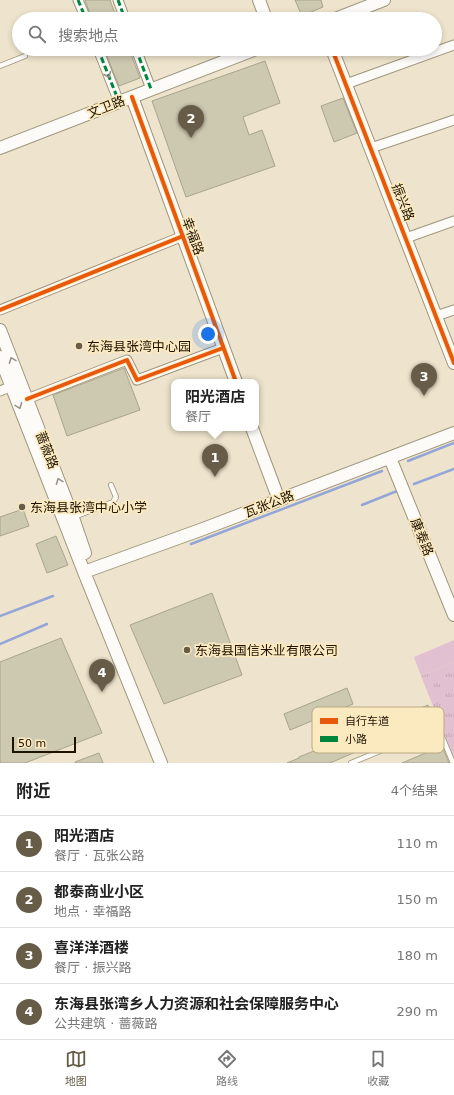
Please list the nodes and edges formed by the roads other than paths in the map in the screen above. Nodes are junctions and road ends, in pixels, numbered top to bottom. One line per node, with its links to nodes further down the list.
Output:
1 (78, 0): 5 (street)
2 (118, 0): 6 (street)
3 (259, 0): 7 (street)
4 (384, 0): 8 (street)
5 (83, 12)
6 (122, 12)
7 (263, 12)
8 (353, 12)
9 (454, 45): 10 (street)
10 (442, 49)
11 (25, 56): 17 (lane)
12 (101, 56): 21 (street, one-way to 21)
13 (139, 56): 19 (street)
14 (238, 56): 19 (street, 文卫路)
15 (335, 56): 18 (street, 振兴路)
16 (424, 56): 18 (street)
17 (0, 66)
18 (346, 84): 24 (street, 振兴路)
19 (151, 90): 20 (street, 文卫路)
20 (132, 97): 21 (street, 文卫路); 26 (street, 幸福路)
21 (119, 102): 23 (street, 文卫路)
22 (454, 120): 24 (street)
23 (0, 148)
24 (371, 148): 27 (street, 振兴路)
25 (454, 221): 27 (street)
26 (183, 236): 28 (street); 32 (street, 幸福路)
27 (406, 238): 30 (street, 振兴路)
28 (0, 310)
29 (454, 310): 30 (street)
30 (436, 316): 34 (street, 振兴路)
31 (0, 330): 38 (street, 蔷薇路, one-way to 31)
32 (223, 348): 35 (street, 幸福路); 38 (street)
33 (0, 357): 36 (street, 蔷薇路)
34 (454, 363)
35 (235, 379)
36 (12, 386): 37 (street); 45 (street, 蔷薇路, one-way to 45)
37 (0, 392)
38 (27, 399): 44 (street, 蔷薇路, one-way to 38)
39 (253, 431): 43 (street)
40 (454, 433): 41 (street, 瓦张公路)
41 (390, 458): 43 (street, 瓦张公路); 46 (street, 康泰路)
42 (111, 485): 44 (lane)
43 (279, 500): 45 (street, 瓦张公路)
44 (73, 518): 45 (street, 蔷薇路)
45 (84, 572): 49 (street, 蔷薇路)
46 (454, 615)
47 (444, 741): 51 (lane)
48 (375, 753): 50 (lane)
49 (161, 763)
50 (351, 763)
51 (453, 763)

